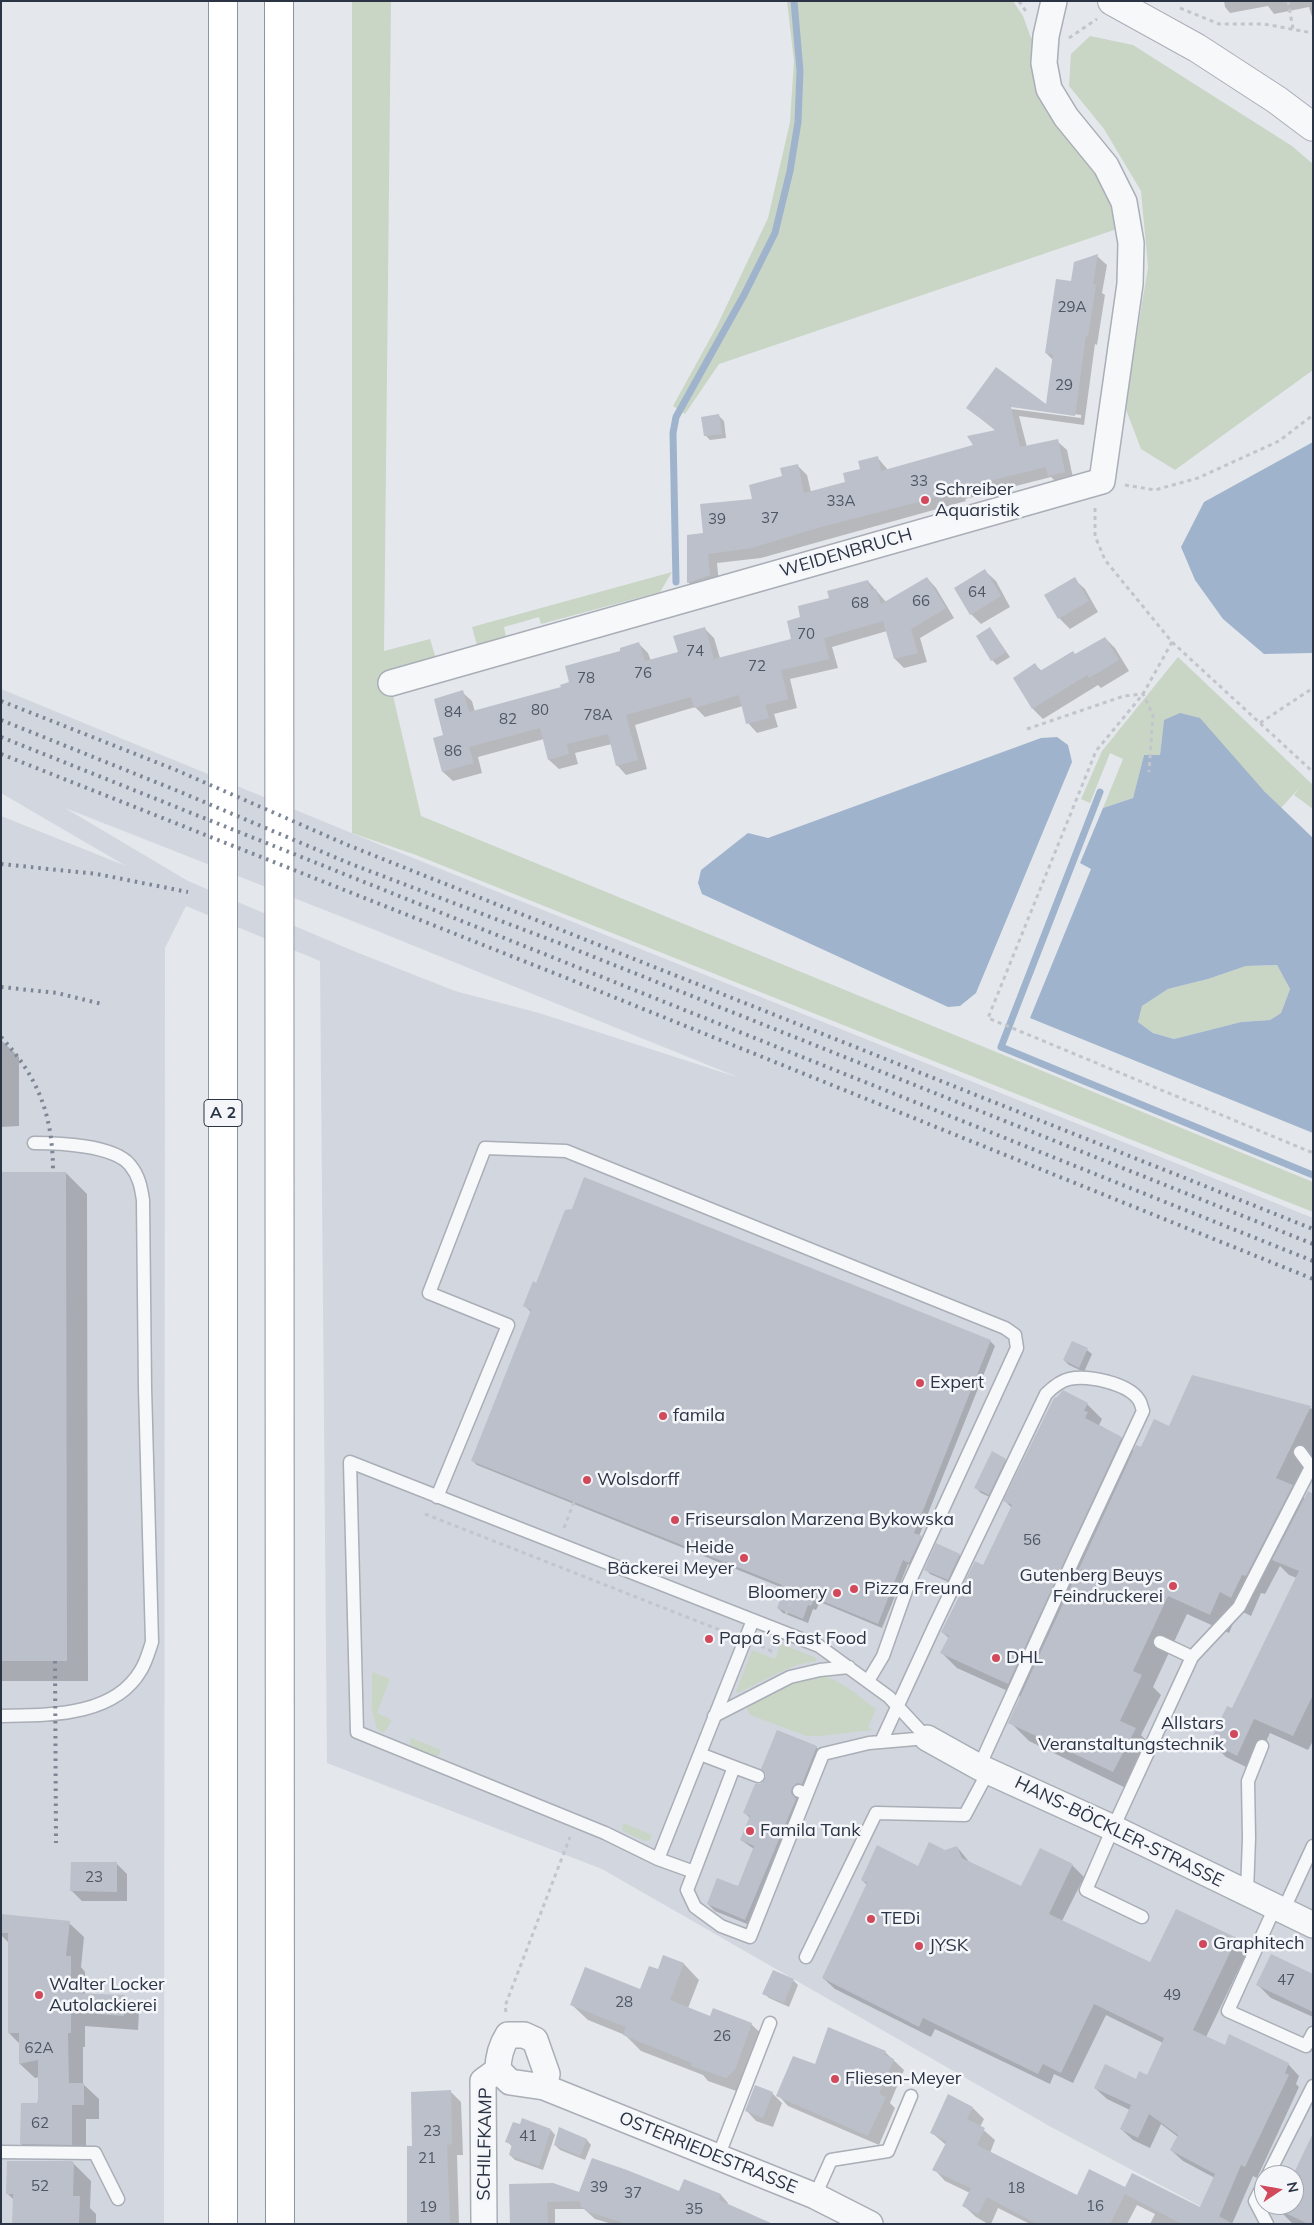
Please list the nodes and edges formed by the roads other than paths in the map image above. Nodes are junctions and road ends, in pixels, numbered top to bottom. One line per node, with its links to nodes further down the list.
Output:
1 (223, 1): 46 (highway, A 2)
2 (279, 1): 47 (highway)
3 (1054, 1): 6 (street, WEIDENBRUCH)
4 (1112, 1): 5 (street)
5 (1313, 126)
6 (391, 682)
7 (34, 1143): 16 (lane)
8 (1300, 1452): 12 (lane)
9 (437, 1496): 10 (lane); 14 (lane); 27 (lane)
10 (753, 1620): 13 (lane); 17 (lane)
11 (1160, 1642): 12 (lane)
12 (1192, 1657): 25 (lane)
13 (849, 1667): 14 (lane); 17 (lane)
14 (868, 1681): 15 (lane)
15 (898, 1707): 18 (lane); 19 (lane); 23 (lane)
16 (1, 1716)
17 (714, 1716): 21 (lane)
18 (927, 1738): 19 (lane); 23 (street, HANS-BÖCKLER-STRASSE)
19 (881, 1742): 28 (lane)
20 (1262, 1746): 29 (lane)
21 (700, 1754): 22 (lane); 27 (lane)
22 (734, 1767): 24 (lane); 28 (lane)
23 (984, 1768): 25 (street, HANS-BÖCKLER-STRASSE); 33 (lane)
24 (758, 1776)
25 (1112, 1828): 29 (street, HANS-BÖCKLER-STRASSE); 31 (lane)
26 (1313, 1846): 30 (lane)
27 (658, 1859): 28 (lane)
28 (694, 1872)
29 (1248, 1894): 30 (street, HANS-BÖCKLER-STRASSE)
30 (1279, 1909): 32 (street, HANS-BÖCKLER-STRASSE); 35 (lane)
31 (1142, 1916)
32 (1313, 1925)
33 (806, 1957)
34 (770, 2023): 41 (lane)
35 (1313, 2032)
36 (498, 2070): 38 (street, OSTERRIEDESTRASSE); 38 (street); 48 (street, SCHILFKAMP)
37 (1313, 2086): 42 (lane)
38 (544, 2087): 41 (street, OSTERRIEDESTRASSE)
39 (910, 2096): 43 (lane)
40 (1, 2152): 44 (lane)
41 (718, 2156): 43 (street, OSTERRIEDESTRASSE)
42 (1273, 2165)
43 (815, 2196): 45 (street, OSTERRIEDESTRASSE)
44 (118, 2199)
45 (837, 2216): 49 (street, OSTERRIEDESTRASSE)
46 (223, 2224)
47 (280, 2224)
48 (484, 2224)
49 (870, 2224)

